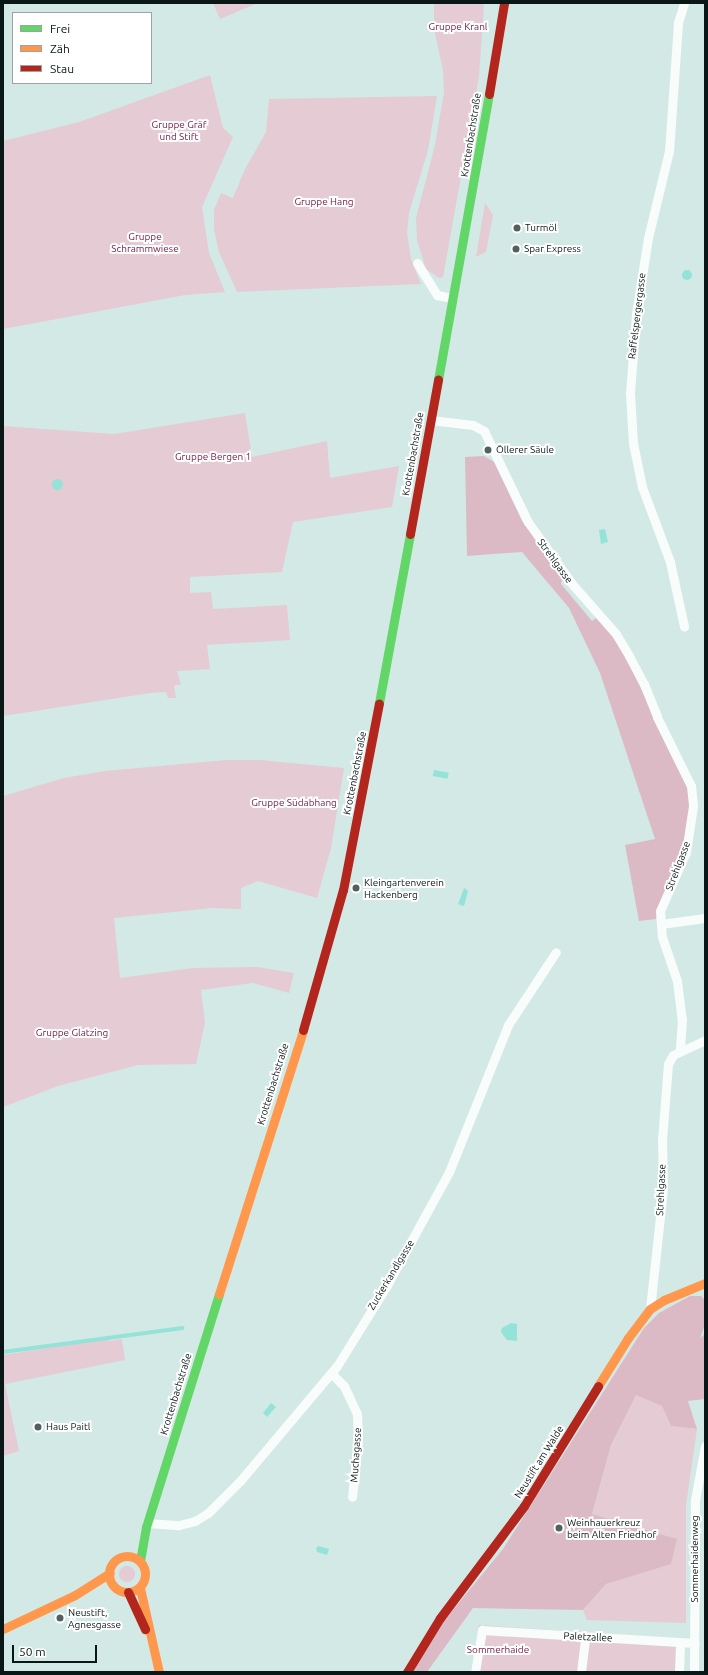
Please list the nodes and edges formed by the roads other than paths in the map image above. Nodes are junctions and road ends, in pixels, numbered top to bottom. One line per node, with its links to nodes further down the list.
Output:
1 (504, 3): 4 (main road, Krottenbachstraße)
2 (684, 3): 6 (street, Raffelspergergasse)
3 (417, 263): 4 (street)
4 (453, 298): 5 (main road, Krottenbachstraße)
5 (431, 420): 8 (street, Strehlgasse); 17 (main road, Krottenbachstraße)
6 (684, 626)
7 (705, 918): 8 (street)
8 (661, 924): 11 (street, Strehlgasse)
9 (556, 952): 14 (street, Zuckerkandlgasse)
10 (705, 1040): 11 (street)
11 (680, 1050): 13 (street, Strehlgasse)
12 (705, 1283): 13 (main road, Neustift am Walde)
13 (650, 1309): 31 (main road, Neustift am Walde)
14 (331, 1373): 16 (street, Muchagasse); 17 (street, Zuckerkandlgasse)
15 (705, 1446): 29 (street, Sommerhaidenweg)
16 (352, 1497)
17 (147, 1525): 18 (main road, Krottenbachstraße); 19 (main road, Krottenbachstraße)
18 (128, 1556): 19 (main road); 20 (main road)
19 (140, 1561): 22 (main road)
20 (110, 1573): 21 (main road); 24 (main road)
21 (115, 1587): 23 (main road); 24 (main road)
22 (140, 1588): 23 (main road); 28 (main road)
23 (128, 1592): 28 (main road)
24 (75, 1595): 25 (main road)
25 (3, 1629)
26 (584, 1637): 27 (street, Paletzallee); 32 (street, Paletzallee); 33 (street)
27 (680, 1642): 29 (street, Paletzallee); 34 (street)
28 (152, 1643): 30 (main road)
29 (695, 1643): 35 (street, Sommerhaidenweg)
30 (159, 1672)
31 (407, 1672)
32 (475, 1672)
33 (581, 1672)
34 (679, 1672)
35 (694, 1672)

